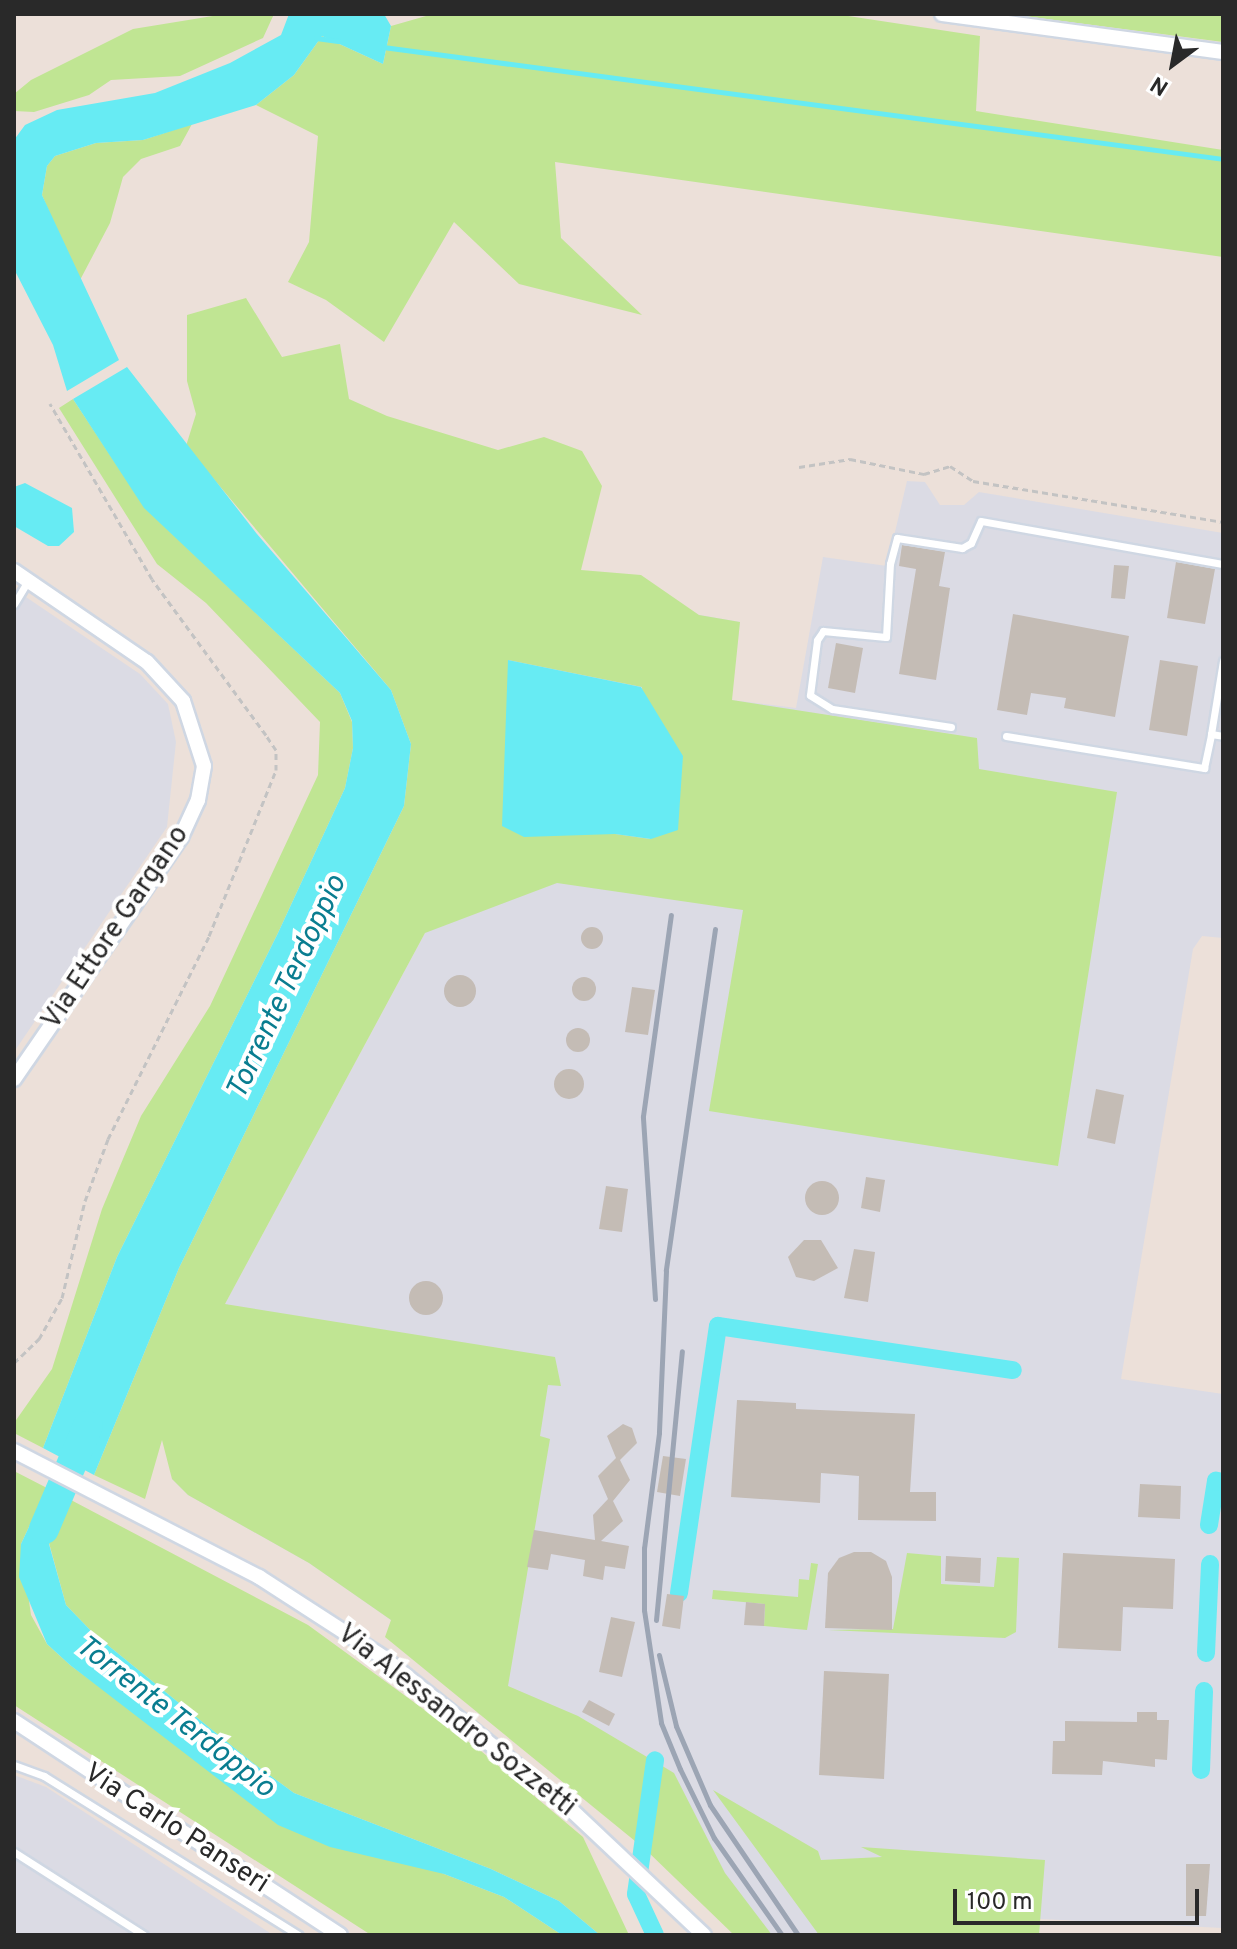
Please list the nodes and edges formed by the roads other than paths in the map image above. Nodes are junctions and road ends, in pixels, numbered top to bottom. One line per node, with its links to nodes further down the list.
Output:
1 (942, 14): 2 (street)
2 (1223, 52)
3 (1223, 564): 8 (lane)
4 (14, 571): 5 (street, Via Ettore Gargano)
5 (28, 581): 6 (lane); 12 (street, Via Ettore Gargano)
6 (14, 604)
7 (1223, 661): 9 (lane)
8 (951, 727)
9 (1211, 734): 10 (lane); 11 (lane)
10 (1006, 736)
11 (1223, 736)
12 (14, 1079)
13 (14, 1451): 20 (street, Via Alessandro Sozzetti)
14 (14, 1721): 19 (street, Via Carlo Panseri)
15 (14, 1765): 18 (lane, Via Carlo Panseri)
16 (14, 1852): 17 (lane)
17 (144, 1935)
18 (298, 1935)
19 (340, 1935)
20 (704, 1935)

